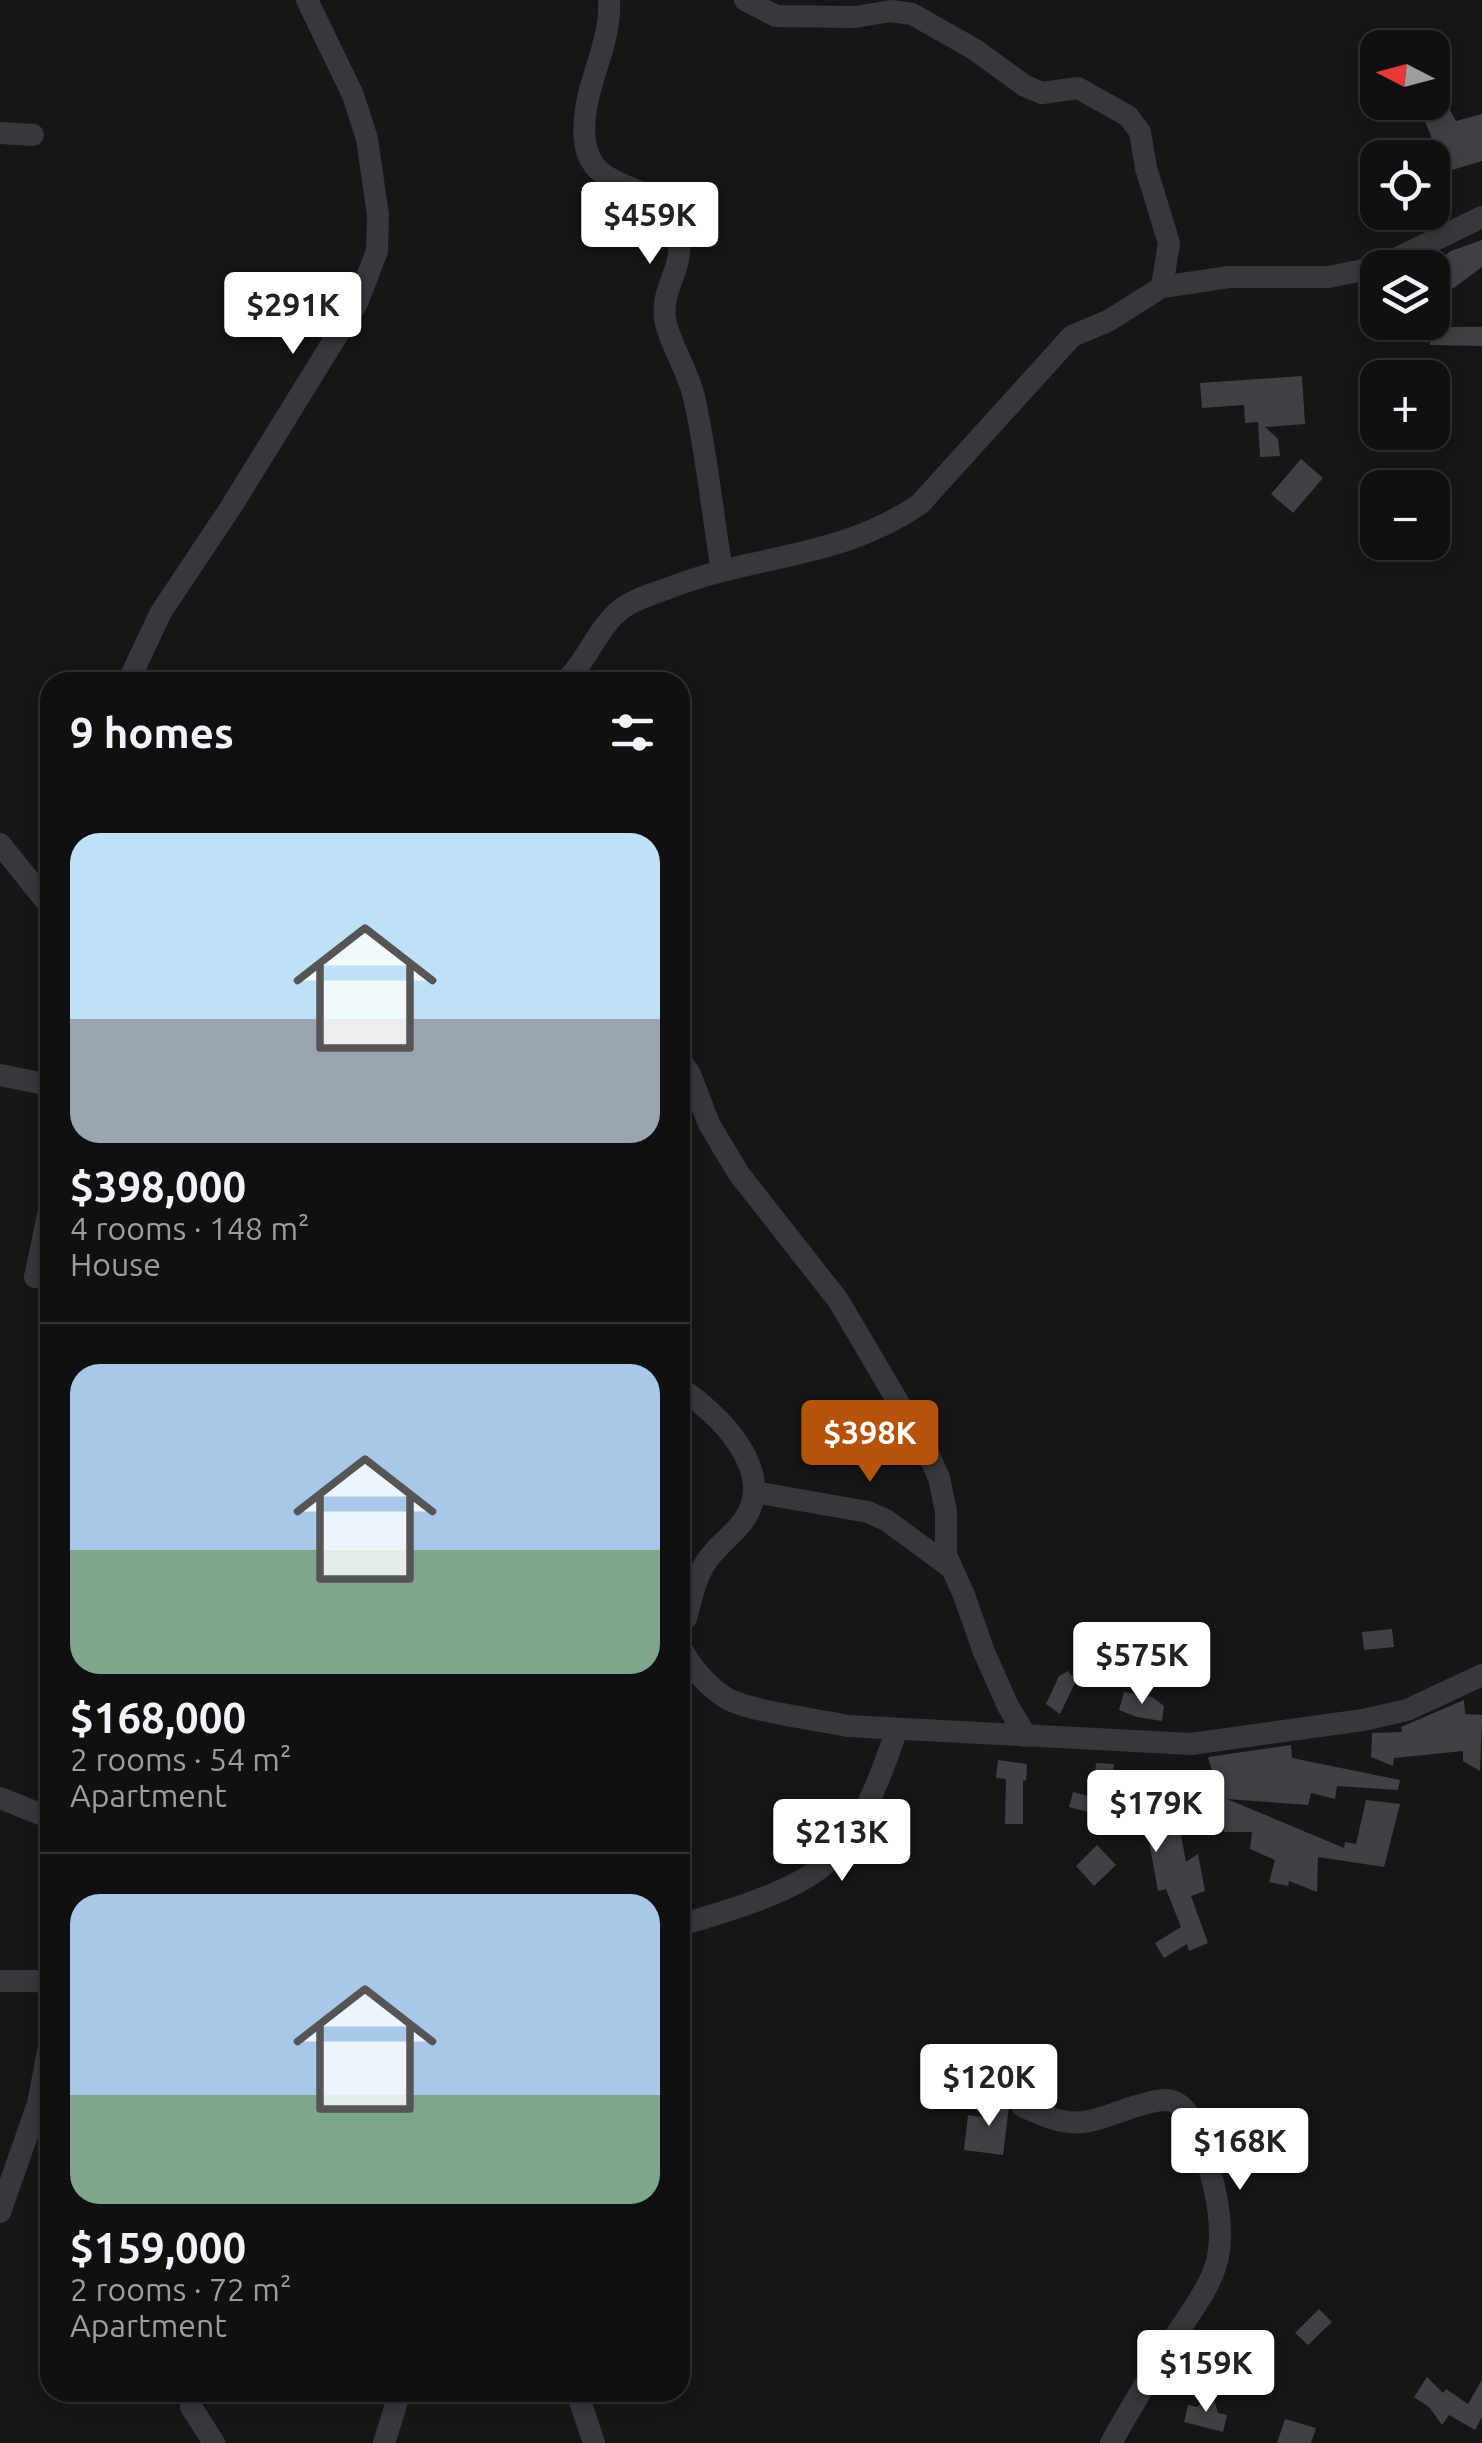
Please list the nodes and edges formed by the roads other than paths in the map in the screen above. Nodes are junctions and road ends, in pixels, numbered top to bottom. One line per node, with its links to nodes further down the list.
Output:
1 (307, 0): 9 (street)
2 (609, 0): 8 (street)
3 (745, 0): 7 (street)
4 (0, 133): 5 (street)
5 (34, 135)
6 (1482, 217): 7 (street)
7 (1162, 287): 8 (street)
8 (722, 570): 10 (street)
9 (133, 672)
10 (573, 672)
11 (0, 844): 12 (street)
12 (40, 894)
13 (690, 1074): 20 (street)
14 (0, 1075): 15 (street)
15 (40, 1083)
16 (40, 1257): 17 (street)
17 (36, 1277)
18 (690, 1394): 19 (street)
19 (754, 1492): 20 (street); 21 (street)
20 (950, 1566): 25 (street)
21 (690, 1605)
22 (690, 1661): 24 (street)
23 (1482, 1675): 25 (street)
24 (898, 1728): 25 (street); 28 (street)
25 (1026, 1736)
26 (0, 1798): 27 (street)
27 (40, 1814)
28 (690, 1922)
29 (0, 1981): 30 (street)
30 (40, 1982)
31 (40, 2094): 33 (street)
32 (1022, 2106): 40 (street)
33 (0, 2212)
34 (191, 2402): 37 (street)
35 (397, 2402): 38 (street)
36 (580, 2402): 39 (street)
37 (214, 2443)
38 (384, 2443)
39 (594, 2443)
40 (1111, 2443)

